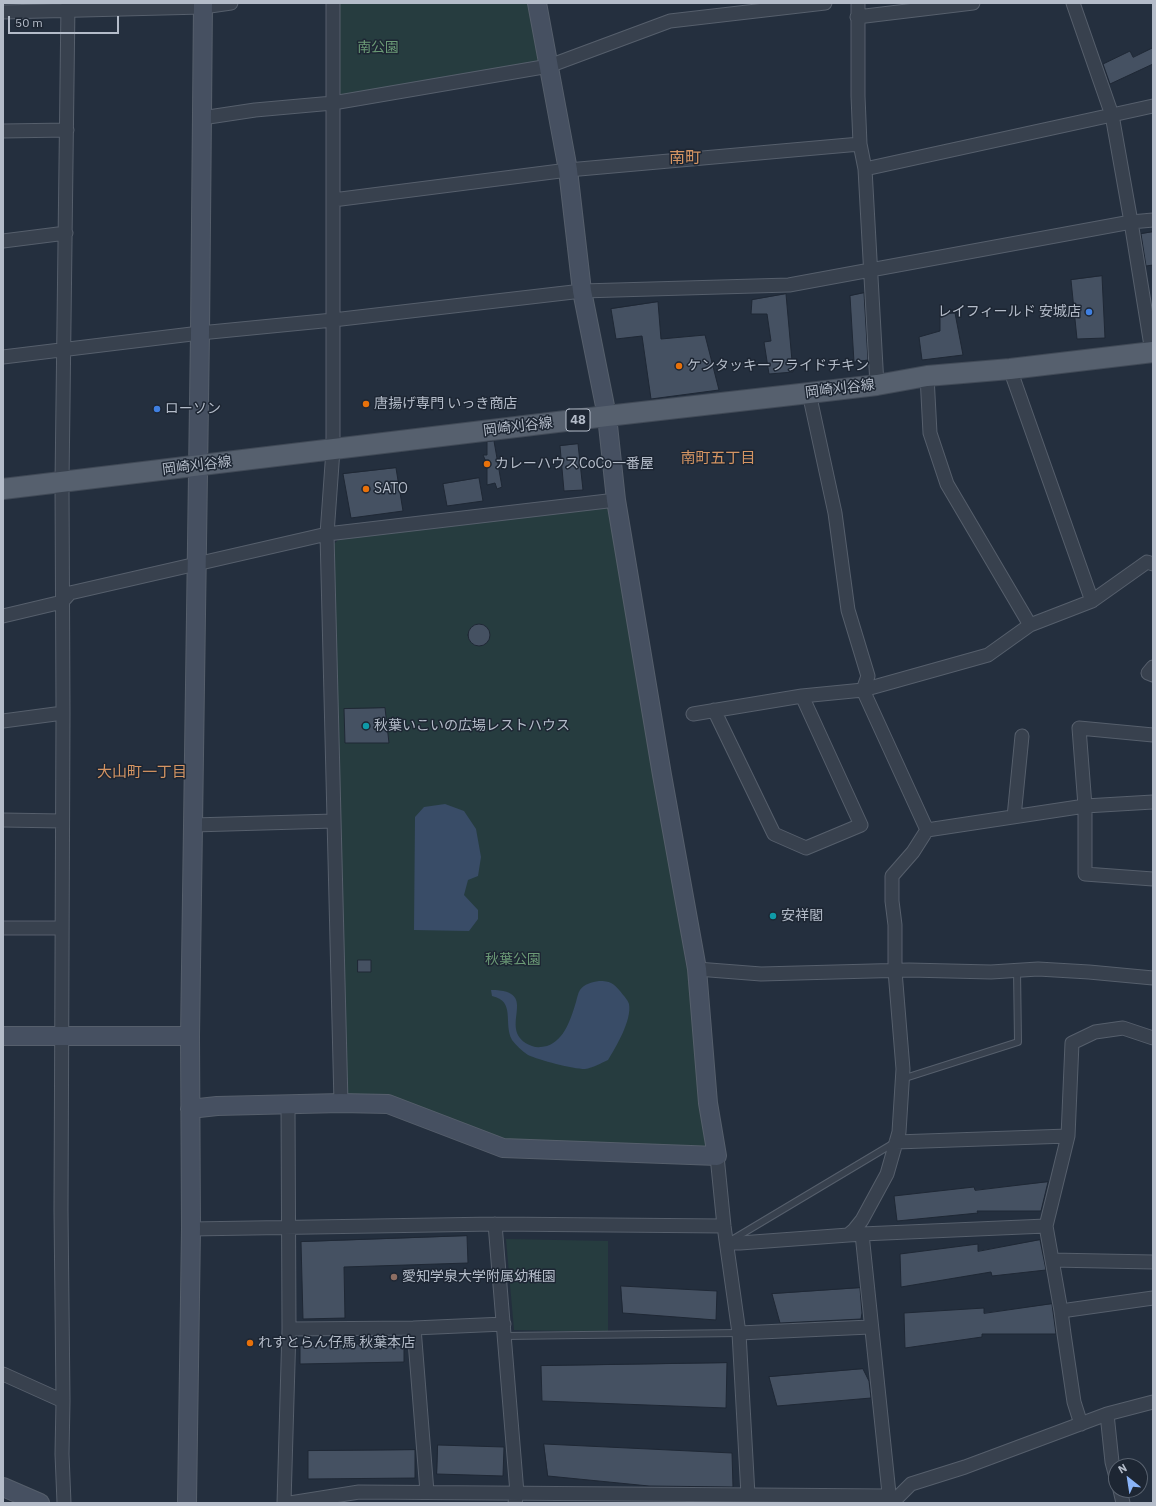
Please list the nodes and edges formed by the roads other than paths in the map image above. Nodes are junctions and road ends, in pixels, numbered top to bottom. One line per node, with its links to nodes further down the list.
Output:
1 (231, 3): 9 (street)
2 (333, 3): 14 (street)
3 (537, 3): 13 (street)
4 (825, 3): 13 (street)
5 (851, 3): 12 (street)
6 (858, 3): 12 (street)
7 (973, 3): 12 (street)
8 (1073, 3): 16 (street)
9 (203, 5): 10 (street); 17 (street)
10 (68, 7): 11 (street); 18 (street)
11 (3, 12)
12 (857, 17): 20 (street)
13 (549, 66): 14 (street); 22 (street)
14 (333, 103): 17 (street); 23 (street)
15 (1153, 106): 16 (street)
16 (1112, 115): 21 (street); 25 (street)
17 (202, 118): 31 (street)
18 (67, 130): 19 (street); 26 (street)
19 (3, 131)
20 (860, 144): 21 (street); 22 (street)
21 (865, 168): 28 (street)
22 (568, 170): 23 (street); 29 (street)
23 (333, 200): 30 (street)
24 (1153, 220): 25 (street)
25 (1131, 222): 28 (street); 33 (street)
26 (66, 233): 27 (street); 32 (street)
27 (3, 241)
28 (871, 270): 29 (street); 37 (street)
29 (582, 291): 30 (street); 39 (street)
30 (333, 320): 31 (street); 40 (street)
31 (200, 333): 32 (street); 41 (street)
32 (64, 350): 34 (street); 42 (street)
33 (1153, 352): 35 (main road, 岡崎刈谷線 / 48)
34 (3, 356)
35 (1010, 369): 36 (main road, 岡崎刈谷線 / 48); 48 (street)
36 (927, 376): 37 (main road, 岡崎刈谷線 / 48); 51 (street)
37 (877, 385): 38 (main road, 岡崎刈谷線 / 48)
38 (809, 393): 39 (main road, 岡崎刈谷線 / 48); 54 (street)
39 (607, 416): 40 (main road, 岡崎刈谷線 / 48); 44 (street)
40 (333, 450): 41 (main road, 岡崎刈谷線 / 48); 45 (street)
41 (198, 465): 42 (main road, 岡崎刈谷線 / 48); 46 (street)
42 (62, 482): 43 (main road, 岡崎刈谷線 / 48); 49 (street)
43 (3, 489)
44 (616, 500): 45 (street); 73 (street)
45 (327, 534): 46 (street); 67 (street)
46 (197, 564): 49 (street); 68 (street)
47 (1153, 564): 48 (street)
48 (1092, 601): 51 (street)
49 (62, 602): 50 (street); 57 (street)
50 (3, 616)
51 (1030, 625): 54 (street)
52 (1153, 667): 53 (street)
53 (1153, 675)
54 (863, 690): 55 (street); 69 (street)
55 (802, 696): 56 (street); 56 (street)
56 (714, 710): 58 (street)
57 (63, 713): 59 (street); 66 (street)
58 (693, 714)
59 (3, 721)
60 (1153, 735): 63 (street)
61 (1022, 736): 64 (street)
62 (1153, 802): 63 (street)
63 (1085, 806): 64 (street); 70 (street)
64 (1014, 817): 69 (street)
65 (3, 820): 66 (street)
66 (62, 821): 72 (street)
67 (334, 821): 68 (street); 82 (street)
68 (193, 824): 79 (street)
69 (927, 830): 75 (street)
70 (1153, 879)
71 (3, 928): 72 (street)
72 (62, 928): 78 (street)
73 (697, 969): 75 (street); 87 (street)
74 (1017, 970): 75 (street); 76 (street); 81 (lane)
75 (895, 971): 81 (street)
76 (1153, 978)
77 (3, 1036): 78 (street)
78 (62, 1036): 79 (street); 106 (street)
79 (190, 1036): 84 (street)
80 (1153, 1038): 85 (street)
81 (902, 1079): 86 (street)
82 (341, 1103): 83 (street); 87 (street)
83 (288, 1105): 84 (street); 89 (street)
84 (190, 1109): 92 (street)
85 (1068, 1136): 86 (street); 91 (street)
86 (896, 1142): 94 (street); 95 (lane)
87 (717, 1156): 90 (street)
88 (495, 1224): 89 (street); 90 (street); 103 (street)
89 (289, 1226): 92 (street); 102 (street)
90 (724, 1226): 95 (street)
91 (1046, 1226): 93 (street); 96 (street)
92 (191, 1229): 119 (street)
93 (862, 1234): 94 (street); 100 (street)
94 (848, 1235): 95 (street)
95 (727, 1243): 104 (street)
96 (1052, 1260): 97 (street); 99 (street)
97 (1153, 1262)
98 (1153, 1298): 99 (street)
99 (1062, 1311): 109 (street)
100 (870, 1327): 104 (street); 116 (street)
101 (414, 1328): 102 (street); 103 (street); 112 (street)
102 (289, 1329): 120 (street)
103 (504, 1330): 104 (lane); 114 (street)
104 (739, 1333): 113 (street)
105 (3, 1374): 106 (street)
106 (64, 1402): 118 (street)
107 (1153, 1402): 108 (street)
108 (1107, 1414): 109 (street); 110 (street)
109 (1080, 1424): 116 (street)
110 (1112, 1458)
111 (3, 1487): 117 (street)
112 (427, 1492): 114 (street); 121 (street)
113 (748, 1495): 115 (street); 116 (street)
114 (516, 1498): 115 (street)
115 (695, 1499)
116 (890, 1501)
117 (40, 1503)
118 (64, 1503)
119 (186, 1503)
120 (284, 1503)
121 (290, 1503)

